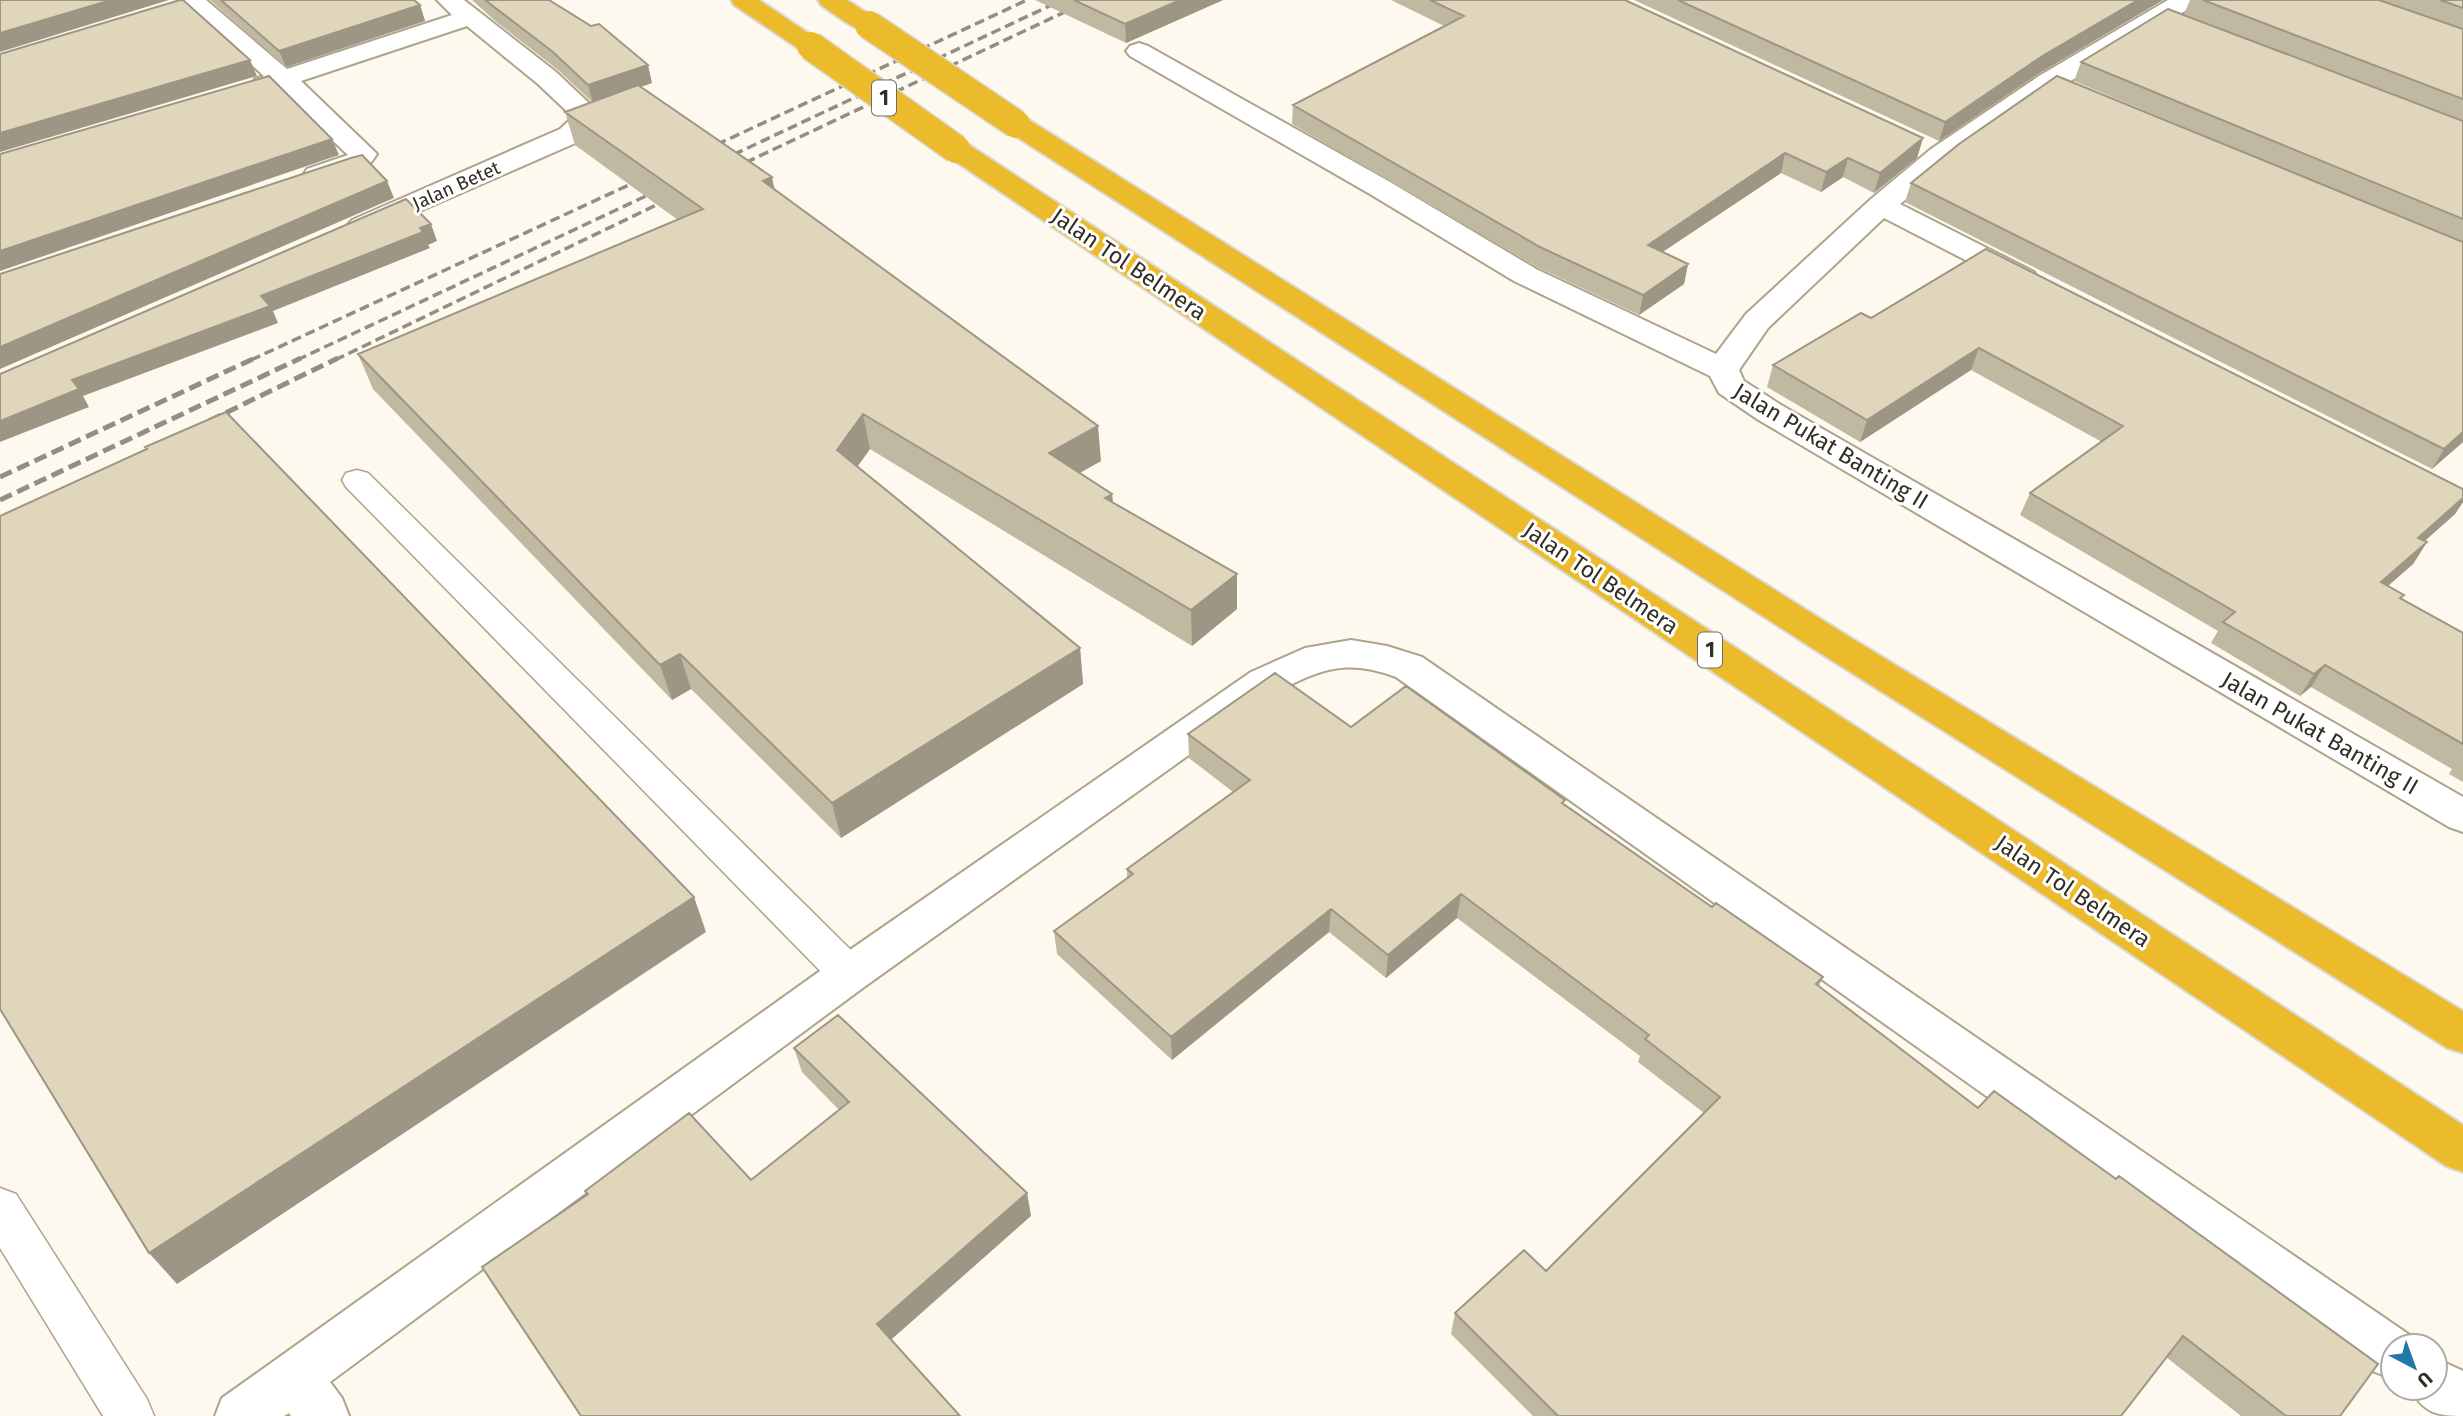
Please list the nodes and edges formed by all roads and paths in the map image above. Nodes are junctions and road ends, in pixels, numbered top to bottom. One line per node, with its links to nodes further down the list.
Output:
1 (743, 0): 18 (highway, Jalan Tol Belmera / 1, bridge)
2 (830, 0): 17 (highway, 1, bridge)
3 (184, 5): 7 (street)
4 (460, 8): 7 (street); 11 (street, Jalan Betet)
5 (2176, 14): 10 (street, Jalan Pukat Banting II)
6 (1139, 51): 13 (street)
7 (283, 79): 8 (street); 9 (street)
8 (244, 91)
9 (290, 184)
10 (1881, 205): 12 (street); 13 (street, Jalan Pukat Banting II)
11 (342, 235)
12 (2053, 293)
13 (1723, 370): 15 (street, Jalan Pukat Banting II)
14 (357, 480): 16 (lane)
15 (2463, 817)
16 (849, 974): 20 (street); 21 (street)
17 (2463, 1034)
18 (2463, 1151)
19 (0, 1208): 22 (lane)
20 (2379, 1344)
21 (309, 1397): 23 (street)
22 (130, 1416)
23 (241, 1416)

